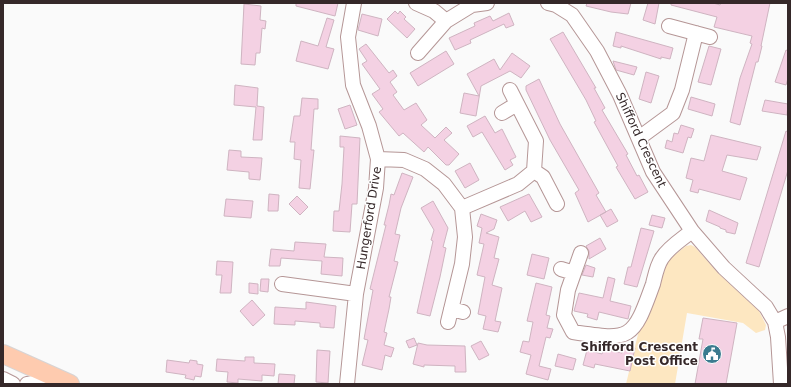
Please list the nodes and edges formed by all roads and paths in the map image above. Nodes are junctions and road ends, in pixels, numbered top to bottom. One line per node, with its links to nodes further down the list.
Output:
1 (354, 3): 12 (street, Hungerford Drive)
2 (416, 3): 5 (street)
3 (487, 3): 5 (street)
4 (548, 3): 11 (street, Shifford Crescent)
5 (446, 22): 7 (street)
6 (669, 26): 11 (street)
7 (418, 53)
8 (510, 90): 9 (street)
9 (517, 104): 10 (street); 13 (street)
10 (502, 113)
11 (639, 138): 16 (street, Shifford Crescent)
12 (378, 159): 15 (street); 19 (street, Hungerford Drive)
13 (534, 171): 14 (street); 15 (street)
14 (556, 204)
15 (462, 208): 20 (street)
16 (692, 231): 17 (street); 22 (street, Shifford Crescent)
17 (581, 253)
18 (282, 284): 19 (street)
19 (356, 294): 28 (street, Hungerford Drive)
20 (454, 315)
21 (788, 316): 22 (street)
22 (775, 322): 29 (street, Shifford Crescent)
23 (3, 354): 25 (main road)
24 (3, 379): 26 (street)
25 (65, 382): 27 (street)
26 (13, 384)
27 (27, 384)
28 (347, 384)
29 (782, 384)

